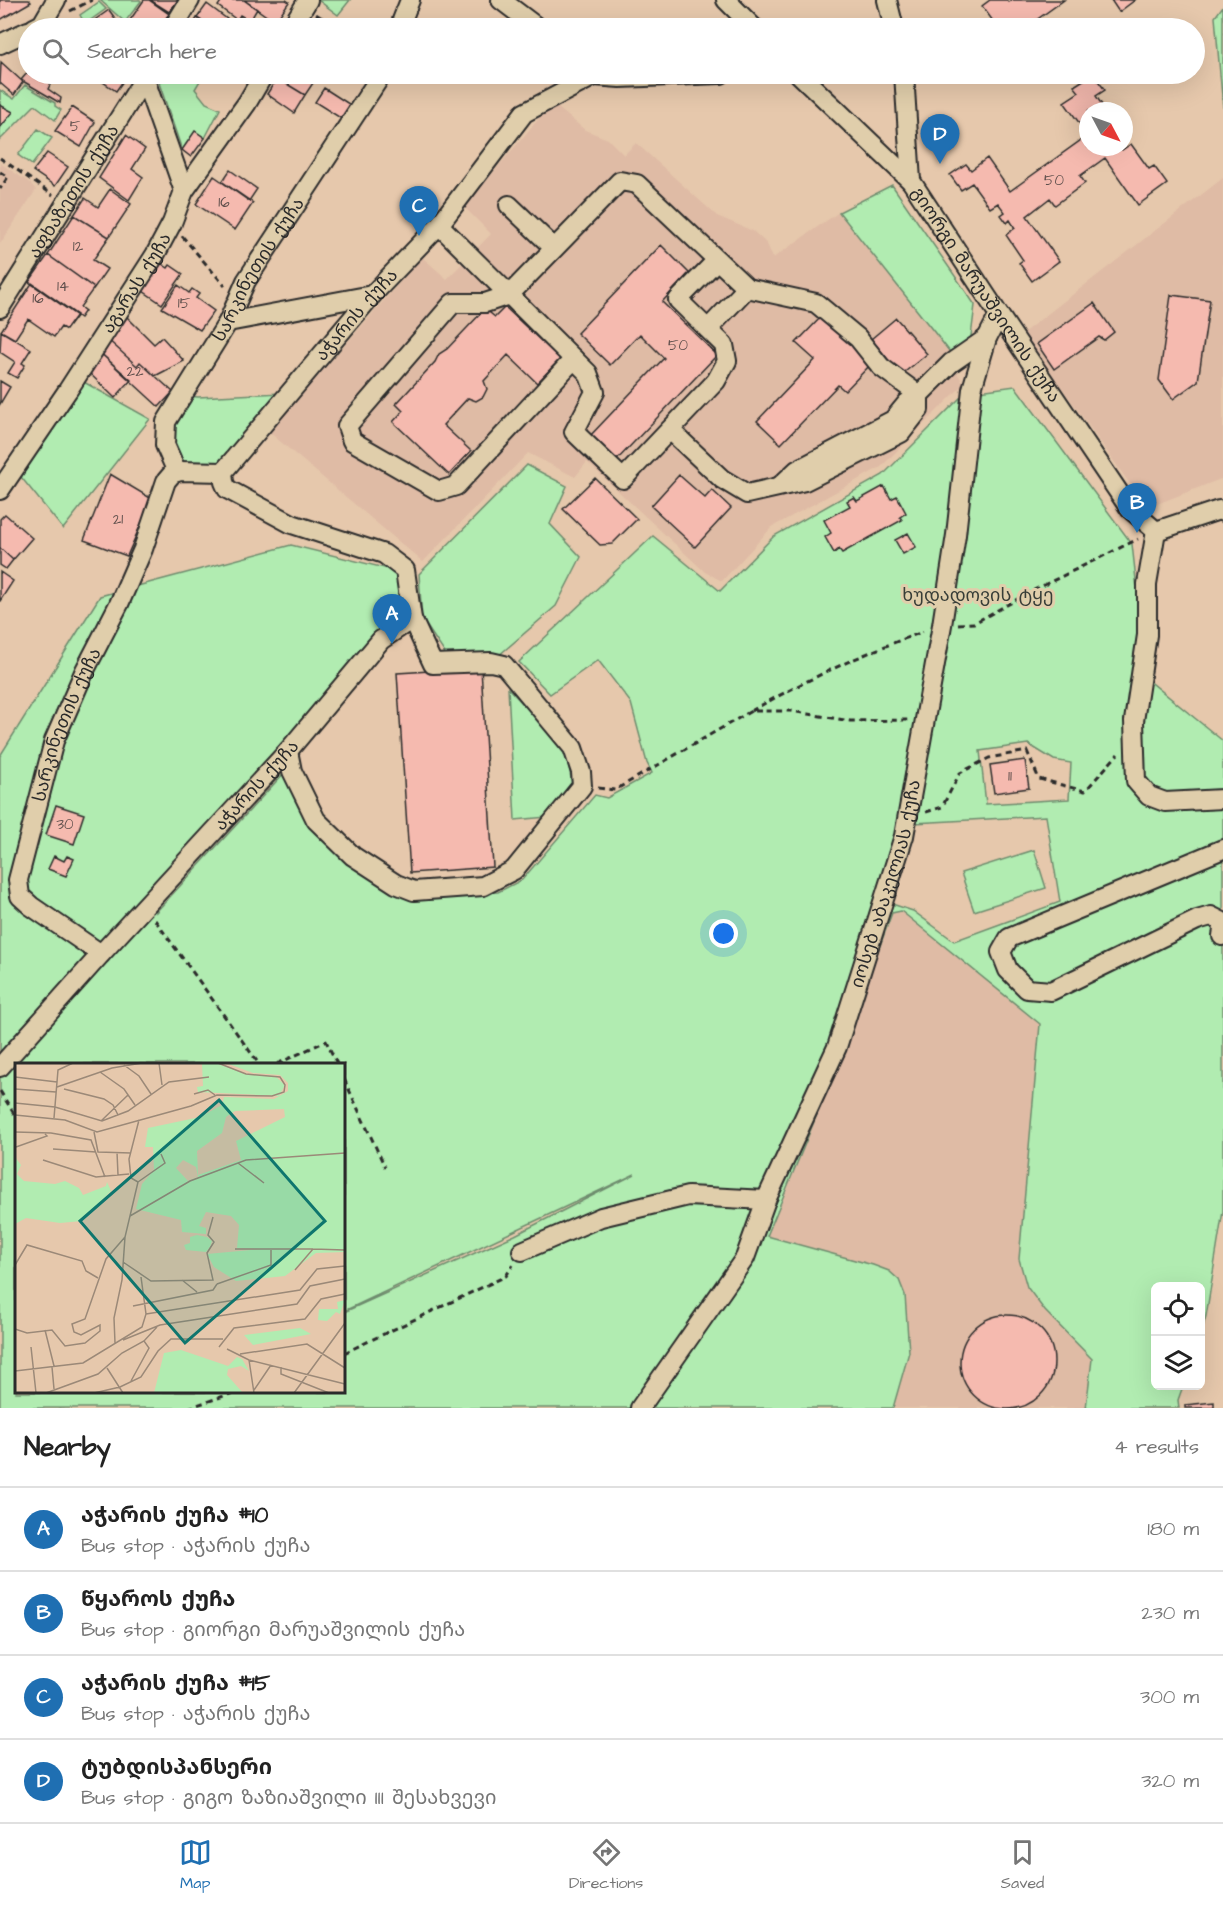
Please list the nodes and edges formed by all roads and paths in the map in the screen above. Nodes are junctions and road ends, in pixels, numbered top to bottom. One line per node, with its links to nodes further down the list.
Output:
1 (56, 0): 8 (street)
2 (190, 0): 9 (street)
3 (308, 0): 10 (street)
4 (410, 0): 11 (street)
5 (501, 0): 12 (street)
6 (726, 0): 13 (street)
7 (887, 0): 14 (street)
8 (46, 18)
9 (179, 18)
10 (297, 18)
11 (403, 18)
12 (525, 18)
13 (744, 18)
14 (892, 18)
15 (18, 36): 16 (street)
16 (0, 44)
17 (140, 84): 30 (street, აფხაზეთის ქუჩა)
18 (148, 84): 28 (street)
19 (258, 84): 28 (street, აგარას ქუჩა)
20 (375, 84): 38 (street, სარკინეთის ქუჩა)
21 (575, 84): 32 (street, აჭარის ქუჩა)
22 (809, 84): 26 (street, გიორგი მარუაშვილის ქუჩა)
23 (905, 84): 26 (street)
24 (0, 158): 30 (path)
25 (0, 172): 27 (path)
26 (911, 181): 40 (street, გიორგი მარუაშვილის ქუჩა)
27 (0, 189)
28 (183, 191): 31 (street, აგარას ქუჩა)
29 (509, 205): 33 (street)
30 (65, 206): 39 (street, აფხაზეთის ქუჩა)
31 (172, 223): 38 (path); 49 (street, აგარას ქუჩა)
32 (439, 225): 36 (street); 37 (street, აჭარის ქუჩა)
33 (554, 248): 34 (street); 36 (street)
34 (717, 260): 35 (street); 42 (street)
35 (747, 288): 42 (street); 45 (street)
36 (509, 295): 44 (street); 44 (street)
37 (372, 296): 41 (street); 48 (street, აჭარის ქუჩა)
38 (239, 297): 41 (street, სარკინეთის ქუჩა)
39 (0, 308)
40 (999, 315): 43 (street, იოსებ აბაკელიას ქუჩა); 51 (street, გიორგი მარუაშვილის ქუჩა)
41 (228, 322): 47 (street, სარკინეთის ქუჩა)
42 (708, 329): 46 (street)
43 (987, 338): 45 (street); 53 (street, იოსებ აბაკელიას ქუჩა)
44 (574, 359): 46 (street)
45 (919, 395): 46 (street)
46 (670, 430)
47 (177, 472): 48 (street); 62 (street, სარკინეთის ქუჩა)
48 (223, 472): 52 (street)
49 (0, 490)
50 (1223, 512): 51 (street)
51 (1156, 531): 54 (street)
52 (412, 619): 55 (street, აჭარის ქუჩა); 56 (street)
53 (925, 720): 56 (path); 58 (street, იოსებ აბაკელიას ქუჩა)
54 (1134, 737): 57 (street); 58 (path)
55 (288, 752): 56 (street); 60 (street, აჭარის ქუჩა)
56 (582, 786)
57 (1214, 800)
58 (908, 817): 71 (street, იოსებ აბაკელიას ქუჩა)
59 (1223, 849): 61 (street)
60 (145, 906): 62 (street, აჭარის ქუჩა); 63 (path)
61 (1222, 936)
62 (101, 954): 66 (street, აჭარის ქუჩა)
63 (258, 1063)
64 (281, 1063): 65 (path)
65 (336, 1063)
66 (0, 1067)
67 (345, 1080): 70 (path)
68 (0, 1091): 69 (path)
69 (15, 1115)
70 (385, 1167)
71 (766, 1200): 72 (street); 76 (street, იოსებ აბაკელიას ქუჩა)
72 (522, 1251): 73 (path)
73 (345, 1353)
74 (233, 1393): 75 (path)
75 (188, 1408)
76 (640, 1408)

